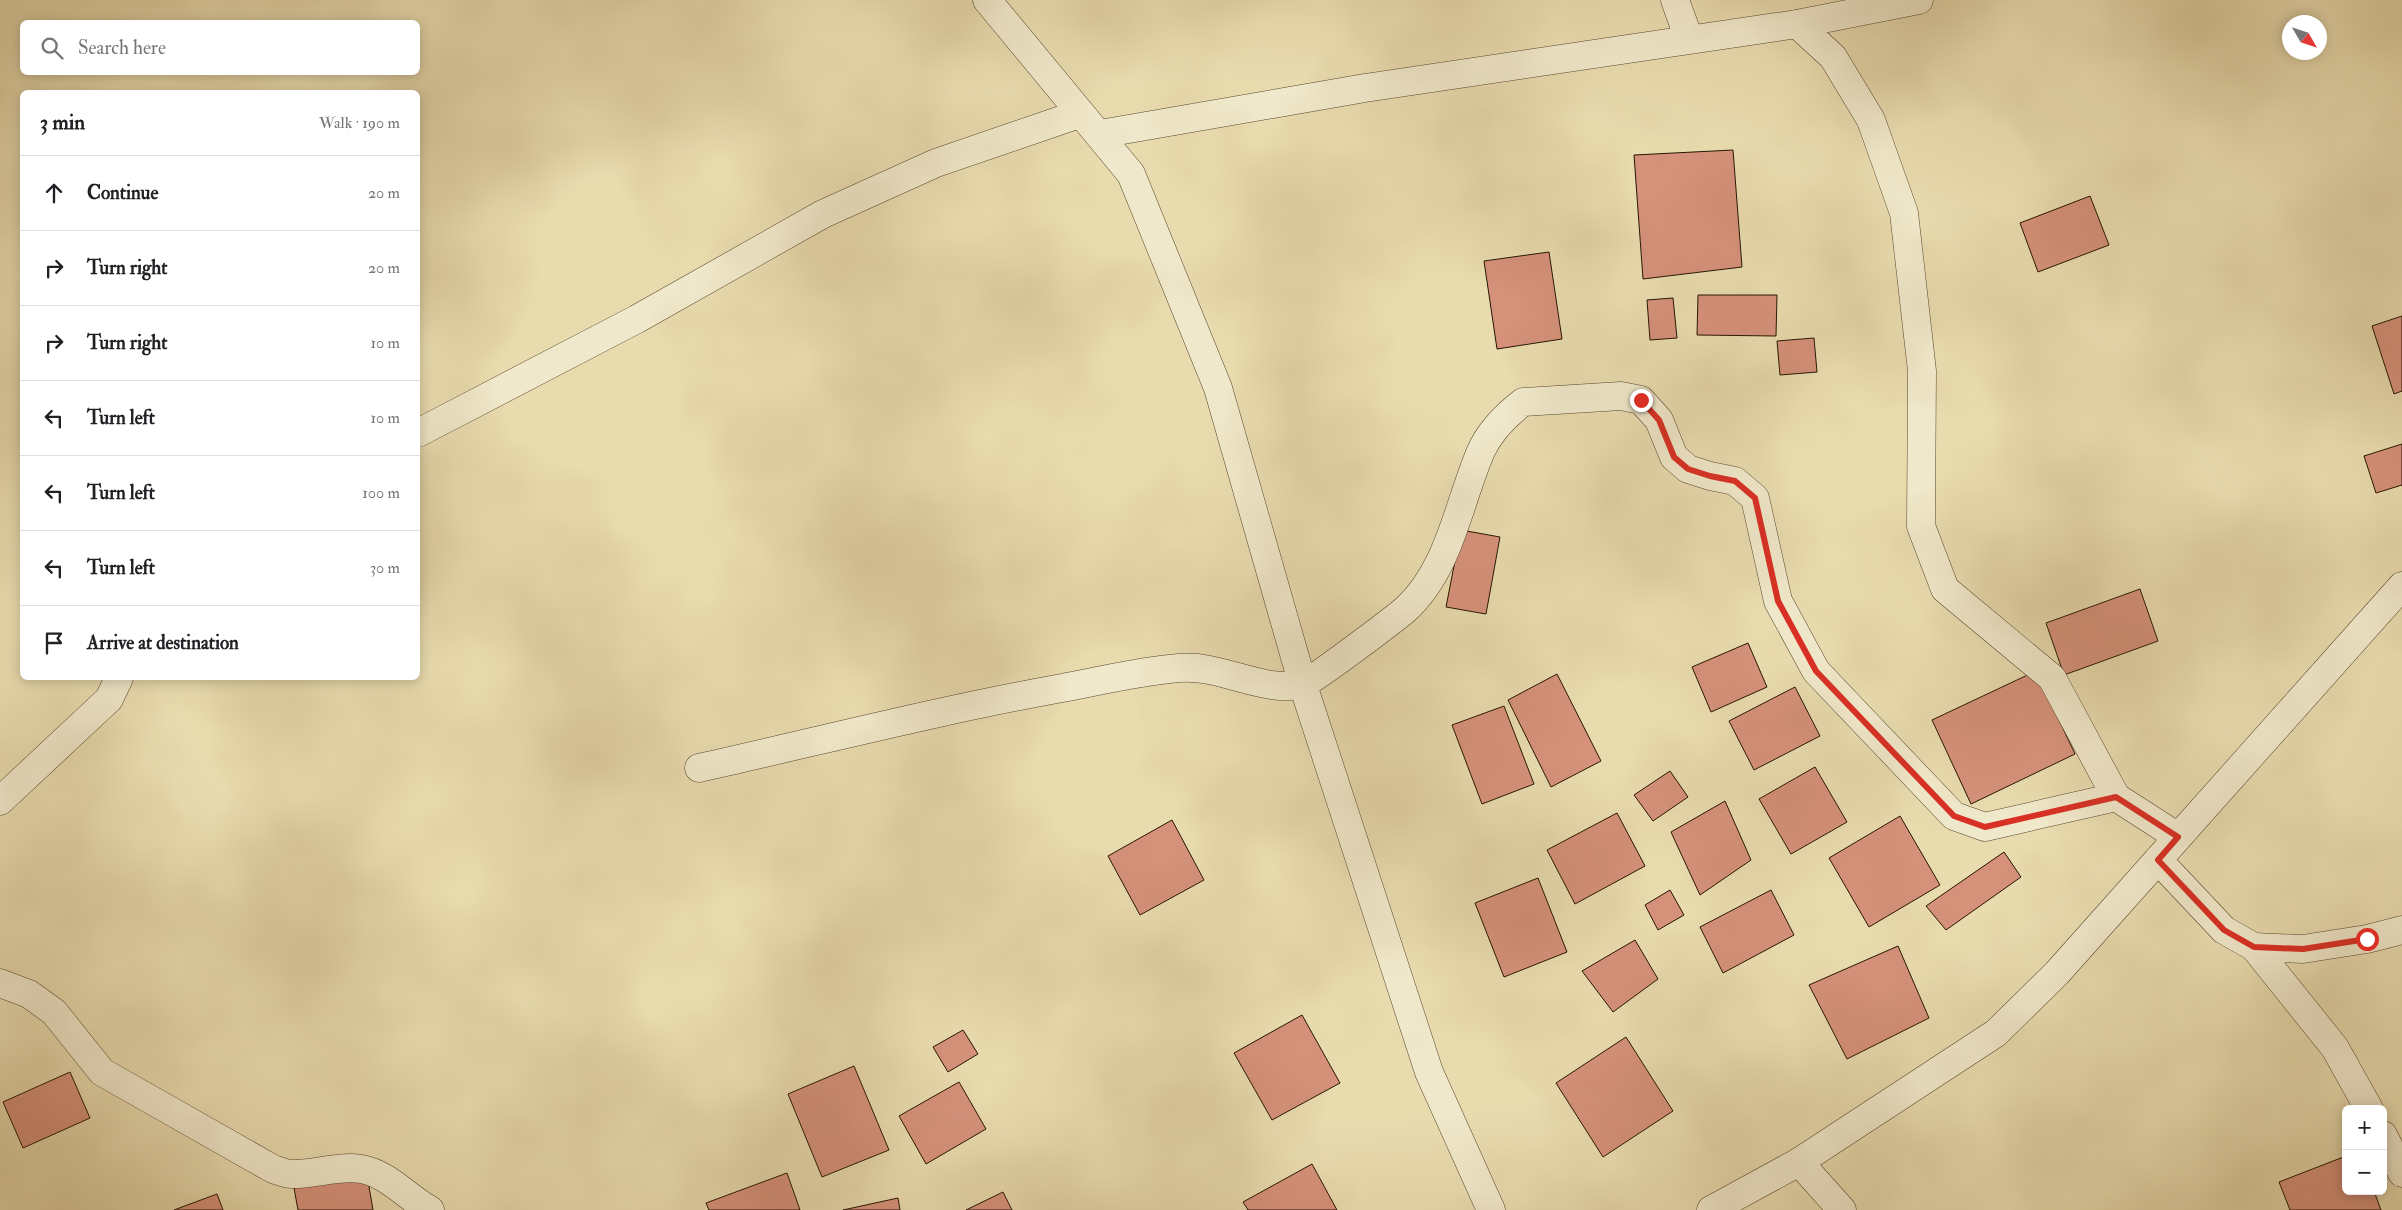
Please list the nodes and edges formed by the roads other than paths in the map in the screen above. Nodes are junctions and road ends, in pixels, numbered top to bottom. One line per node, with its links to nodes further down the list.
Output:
1 (987, 0): 6 (street)
2 (1675, 0): 5 (street)
3 (1918, 0): 4 (street)
4 (1797, 24): 5 (street); 13 (street)
5 (1689, 39): 7 (street)
6 (1079, 114): 7 (street); 8 (street)
7 (1100, 134): 11 (street)
8 (420, 432)
9 (2402, 586): 15 (street)
10 (119, 680): 14 (street)
11 (1302, 685): 12 (street); 13 (street); 25 (street)
12 (699, 768)
13 (2116, 797): 15 (street)
14 (0, 801)
15 (2178, 837): 16 (street)
16 (2158, 860): 18 (street); 22 (street)
17 (2402, 930): 18 (street)
18 (2254, 947): 20 (street)
19 (0, 983): 24 (street)
20 (2367, 1105)
21 (2387, 1143): 23 (street)
22 (1799, 1162): 26 (street); 27 (street)
23 (2402, 1174)
24 (430, 1210)
25 (1491, 1210)
26 (1711, 1210)
27 (1842, 1210)

